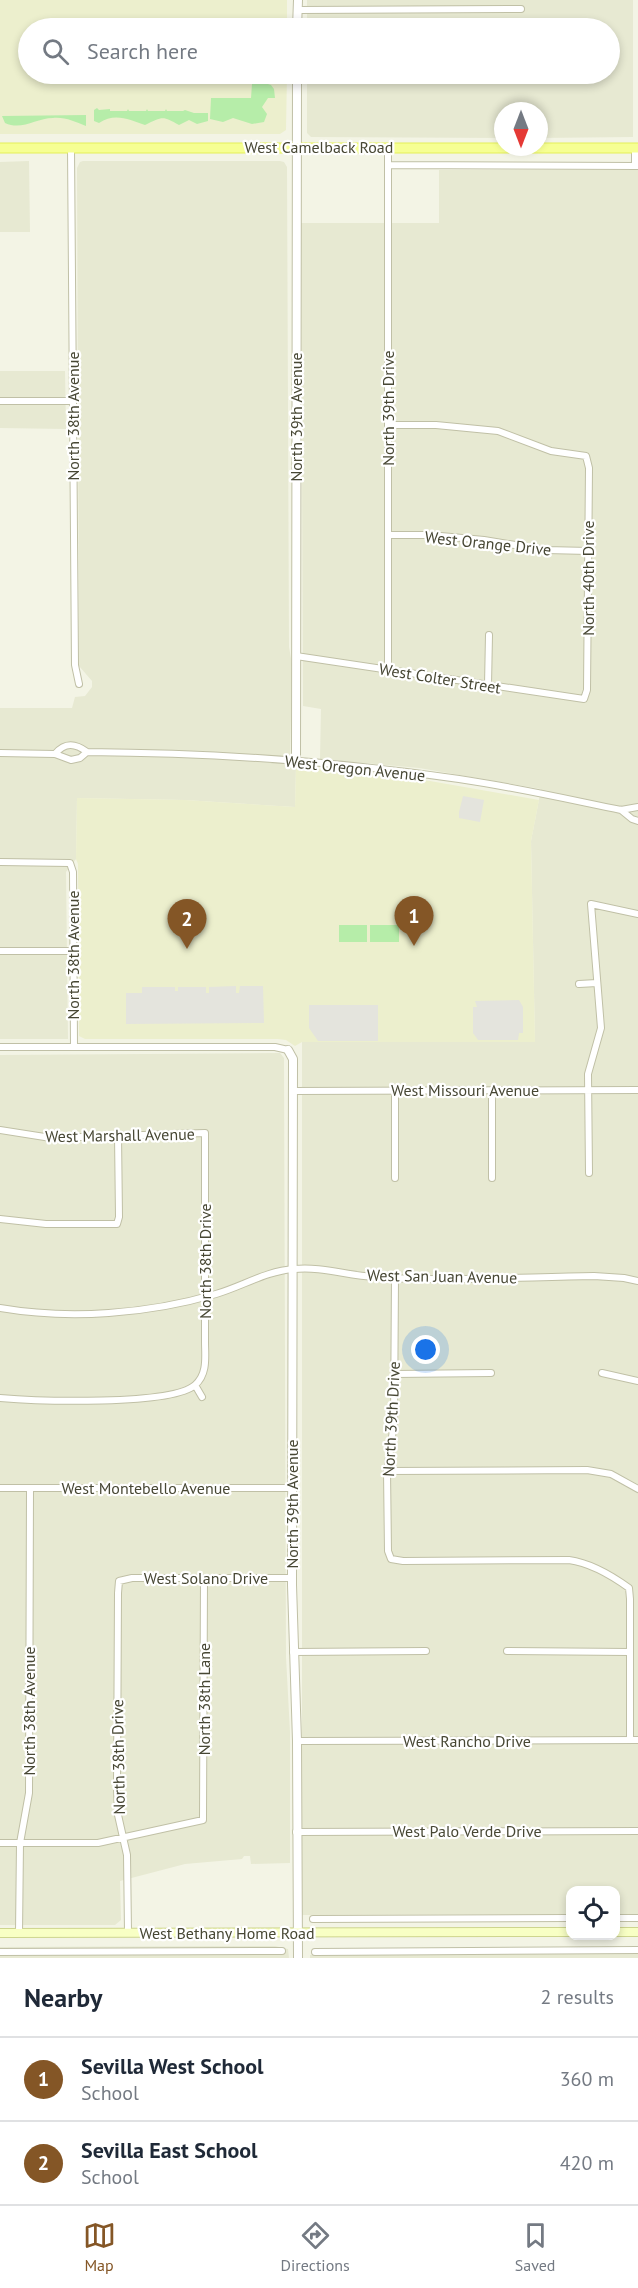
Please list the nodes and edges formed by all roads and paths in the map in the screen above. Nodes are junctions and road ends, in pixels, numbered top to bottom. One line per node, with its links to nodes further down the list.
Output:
1 (298, 0): 3 (street)
2 (521, 9): 3 (street)
3 (298, 10): 4 (street)
4 (298, 18)
5 (297, 84): 6 (street, North 39th Avenue)
6 (296, 146): 7 (main road, West Camelback Road); 9 (main road, West Camelback Road); 19 (street, North 39th Avenue)
7 (388, 147): 10 (main road, West Camelback Road); 11 (street, North 39th Drive)
8 (0, 148): 9 (main road, West Camelback Road)
9 (71, 148): 14 (street, North 38th Avenue)
10 (636, 148): 12 (street)
11 (388, 165): 12 (street, West Camelback Road); 15 (street, North 39th Drive)
12 (636, 166)
13 (0, 401): 14 (street)
14 (73, 401): 21 (street, North 38th Avenue)
15 (388, 425): 16 (street, North 39th Drive); 17 (street, North 40th Drive)
16 (388, 535): 17 (street, West Orange Drive); 20 (street, North 39th Drive)
17 (589, 551): 23 (street, North 40th Drive)
18 (489, 635): 22 (street)
19 (296, 656): 20 (street, West Colter Street); 27 (street, North 39th Avenue)
20 (388, 670): 22 (street, West Colter Street)
21 (79, 684)
22 (488, 685): 23 (street, West Colter Street)
23 (584, 699)
24 (87, 752): 26 (street, West Oregon Avenue); 26 (street, West Oregon Avenue); 27 (street, West Oregon Avenue)
25 (0, 753): 26 (street, West Oregon Avenue)
26 (55, 754)
27 (296, 761): 29 (street, West Oregon Avenue)
28 (638, 807): 29 (street, West Oregon Avenue)
29 (621, 810): 30 (street, West Oregon Avenue)
30 (638, 821)
31 (0, 862): 34 (street, North 38th Avenue)
32 (638, 914): 35 (street)
33 (0, 951): 34 (street)
34 (72, 951): 38 (street, North 38th Avenue)
35 (597, 983): 36 (street); 42 (street)
36 (579, 984)
37 (0, 1047): 38 (street)
38 (74, 1047): 39 (street)
39 (288, 1050): 44 (street, North 39th Avenue)
40 (395, 1090): 41 (street, West Missouri Avenue); 44 (street, West Missouri Avenue); 49 (street)
41 (492, 1090): 42 (street, West Missouri Avenue); 50 (street)
42 (588, 1090): 43 (street, West Missouri Avenue); 48 (street)
43 (638, 1090)
44 (293, 1091): 52 (street, North 39th Avenue)
45 (0, 1130): 47 (street, West Marshall Avenue)
46 (205, 1133): 47 (street, West Marshall Avenue); 55 (street, North 38th Drive)
47 (118, 1135): 51 (street)
48 (589, 1173)
49 (395, 1178)
50 (492, 1178)
51 (0, 1219)
52 (293, 1269): 53 (street, West San Juan Avenue); 55 (street, West San Juan Avenue); 67 (street, North 39th Avenue)
53 (395, 1278): 54 (street, West San Juan Avenue); 59 (street, North 39th Drive)
54 (638, 1281)
55 (205, 1297): 56 (street, West San Juan Avenue); 61 (street, North 38th Drive)
56 (0, 1308)
57 (491, 1373): 59 (street)
58 (602, 1373): 60 (street)
59 (394, 1374): 64 (street, North 39th Drive)
60 (638, 1381)
61 (195, 1385): 62 (street); 63 (street)
62 (202, 1397)
63 (0, 1398)
64 (387, 1471): 68 (street); 76 (street, North 39th Drive)
65 (638, 1480): 68 (street)
66 (0, 1488): 69 (street, West Montebello Avenue)
67 (292, 1488): 69 (street, West Montebello Avenue); 71 (street, North 39th Avenue)
68 (636, 1488)
69 (30, 1489): 84 (street, North 38th Avenue)
70 (204, 1578): 71 (street, West Solano Drive); 72 (street, West Solano Drive); 82 (street, North 38th Lane)
71 (292, 1578): 75 (street, North 39th Avenue)
72 (119, 1581): 82 (street, North 38th Drive)
73 (426, 1651): 75 (street)
74 (507, 1651): 76 (street)
75 (293, 1652): 79 (street, North 39th Avenue)
76 (630, 1652): 77 (street)
77 (630, 1740): 78 (street, West Rancho Drive); 79 (street, West Rancho Drive)
78 (638, 1740)
79 (297, 1742): 81 (street, North 39th Avenue)
80 (638, 1831): 81 (street, West Palo Verde Drive)
81 (296, 1832): 97 (street, North 39th Avenue)
82 (123, 1837): 84 (street); 90 (street, North 38th Drive)
83 (0, 1843): 84 (street)
84 (20, 1843): 94 (street, North 38th Avenue)
85 (454, 1918): 86 (street, West Bethany Home Road); 89 (street, West Bethany Home Road); 95 (street)
86 (566, 1918)
87 (620, 1918): 88 (street)
88 (638, 1918)
89 (313, 1919)
90 (128, 1932): 94 (main road, West Bethany Home Road); 97 (main road, West Bethany Home Road)
91 (566, 1932): 95 (main road, West Bethany Home Road)
92 (620, 1932): 93 (main road)
93 (638, 1932)
94 (19, 1933): 96 (main road, West Bethany Home Road)
95 (454, 1933): 97 (main road, West Bethany Home Road)
96 (0, 1934)
97 (297, 1934): 102 (street, North 39th Avenue)
98 (638, 1950): 101 (street, West Bethany Home Road)
99 (282, 1951): 100 (street, West Bethany Home Road)
100 (0, 1952)
101 (315, 1952)
102 (298, 1958)

